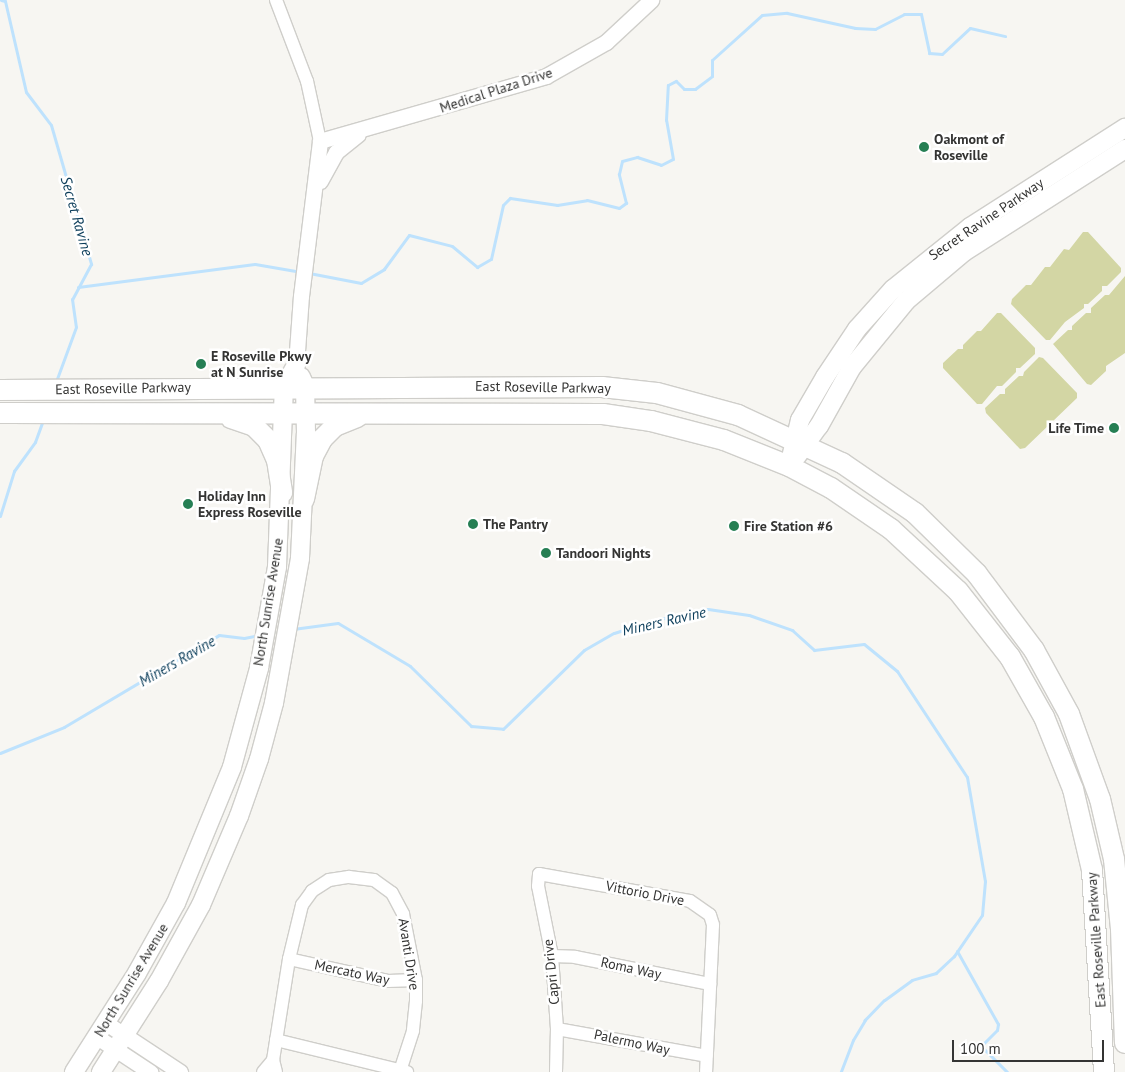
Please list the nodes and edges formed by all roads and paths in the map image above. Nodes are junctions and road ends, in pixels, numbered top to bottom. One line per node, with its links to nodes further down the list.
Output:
1 (276, 0): 5 (street)
2 (651, 0): 3 (street, Medical Plaza Drive)
3 (368, 128): 5 (street, Medical Plaza Drive); 7 (street)
4 (1125, 128): 19 (main road, Secret Ravine Parkway)
5 (320, 141): 7 (street)
6 (1125, 149): 19 (main road, Secret Ravine Parkway)
7 (316, 189): 8 (street)
8 (296, 365): 9 (main road, North Sunrise Avenue); 10 (main road, North Sunrise Avenue)
9 (284, 386): 10 (main road, East Roseville Parkway); 12 (main road, East Roseville Parkway); 18 (main road, North Sunrise Avenue)
10 (305, 386): 11 (main road, East Roseville Parkway); 15 (main road, North Sunrise Avenue)
11 (629, 389): 13 (main road); 19 (main road, East Roseville Parkway)
12 (0, 390)
13 (506, 412): 16 (main road, East Roseville Parkway); 20 (main road, East Roseville Parkway)
14 (0, 413): 17 (main road, East Roseville Parkway)
15 (305, 413): 16 (main road, East Roseville Parkway); 18 (main road, East Roseville Parkway); 22 (main road, North Sunrise Avenue)
16 (381, 413): 22 (main road)
17 (207, 414): 18 (main road, East Roseville Parkway); 21 (main road)
18 (284, 414): 21 (main road, North Sunrise Avenue)
19 (801, 441): 20 (main road, Secret Ravine Parkway); 25 (main road, East Roseville Parkway)
20 (789, 466): 24 (main road, East Roseville Parkway)
21 (282, 493): 31 (main road, North Sunrise Avenue)
22 (304, 499): 33 (main road, North Sunrise Avenue)
23 (539, 874): 26 (street, Capri Drive); 29 (street, Vittorio Drive)
24 (1096, 908): 25 (main road); 37 (main road, East Roseville Parkway)
25 (1124, 950): 34 (main road, East Roseville Parkway)
26 (552, 956): 29 (street, Roma Way); 30 (street, Capri Drive)
27 (289, 959): 28 (street, Mercato Way); 28 (street, Avanti Drive); 32 (street, Avanti Drive)
28 (416, 980): 38 (street, Avanti Drive)
29 (710, 984): 35 (street, Vittorio Drive)
30 (557, 1029): 35 (street, Palermo Way); 44 (street, Capri Drive)
31 (101, 1030): 33 (street); 39 (main road, North Sunrise Avenue)
32 (276, 1040): 36 (street, Avanti Drive); 38 (street)
33 (121, 1043): 40 (main road, North Sunrise Avenue); 41 (street); 42 (street)
34 (1125, 1043)
35 (707, 1056): 45 (street, Vittorio Drive)
36 (274, 1066): 43 (street, Avanti Drive)
37 (1104, 1068)
38 (404, 1070)
39 (74, 1072)
40 (101, 1072)
41 (150, 1072)
42 (180, 1072)
43 (263, 1072)
44 (556, 1072)
45 (706, 1072)

